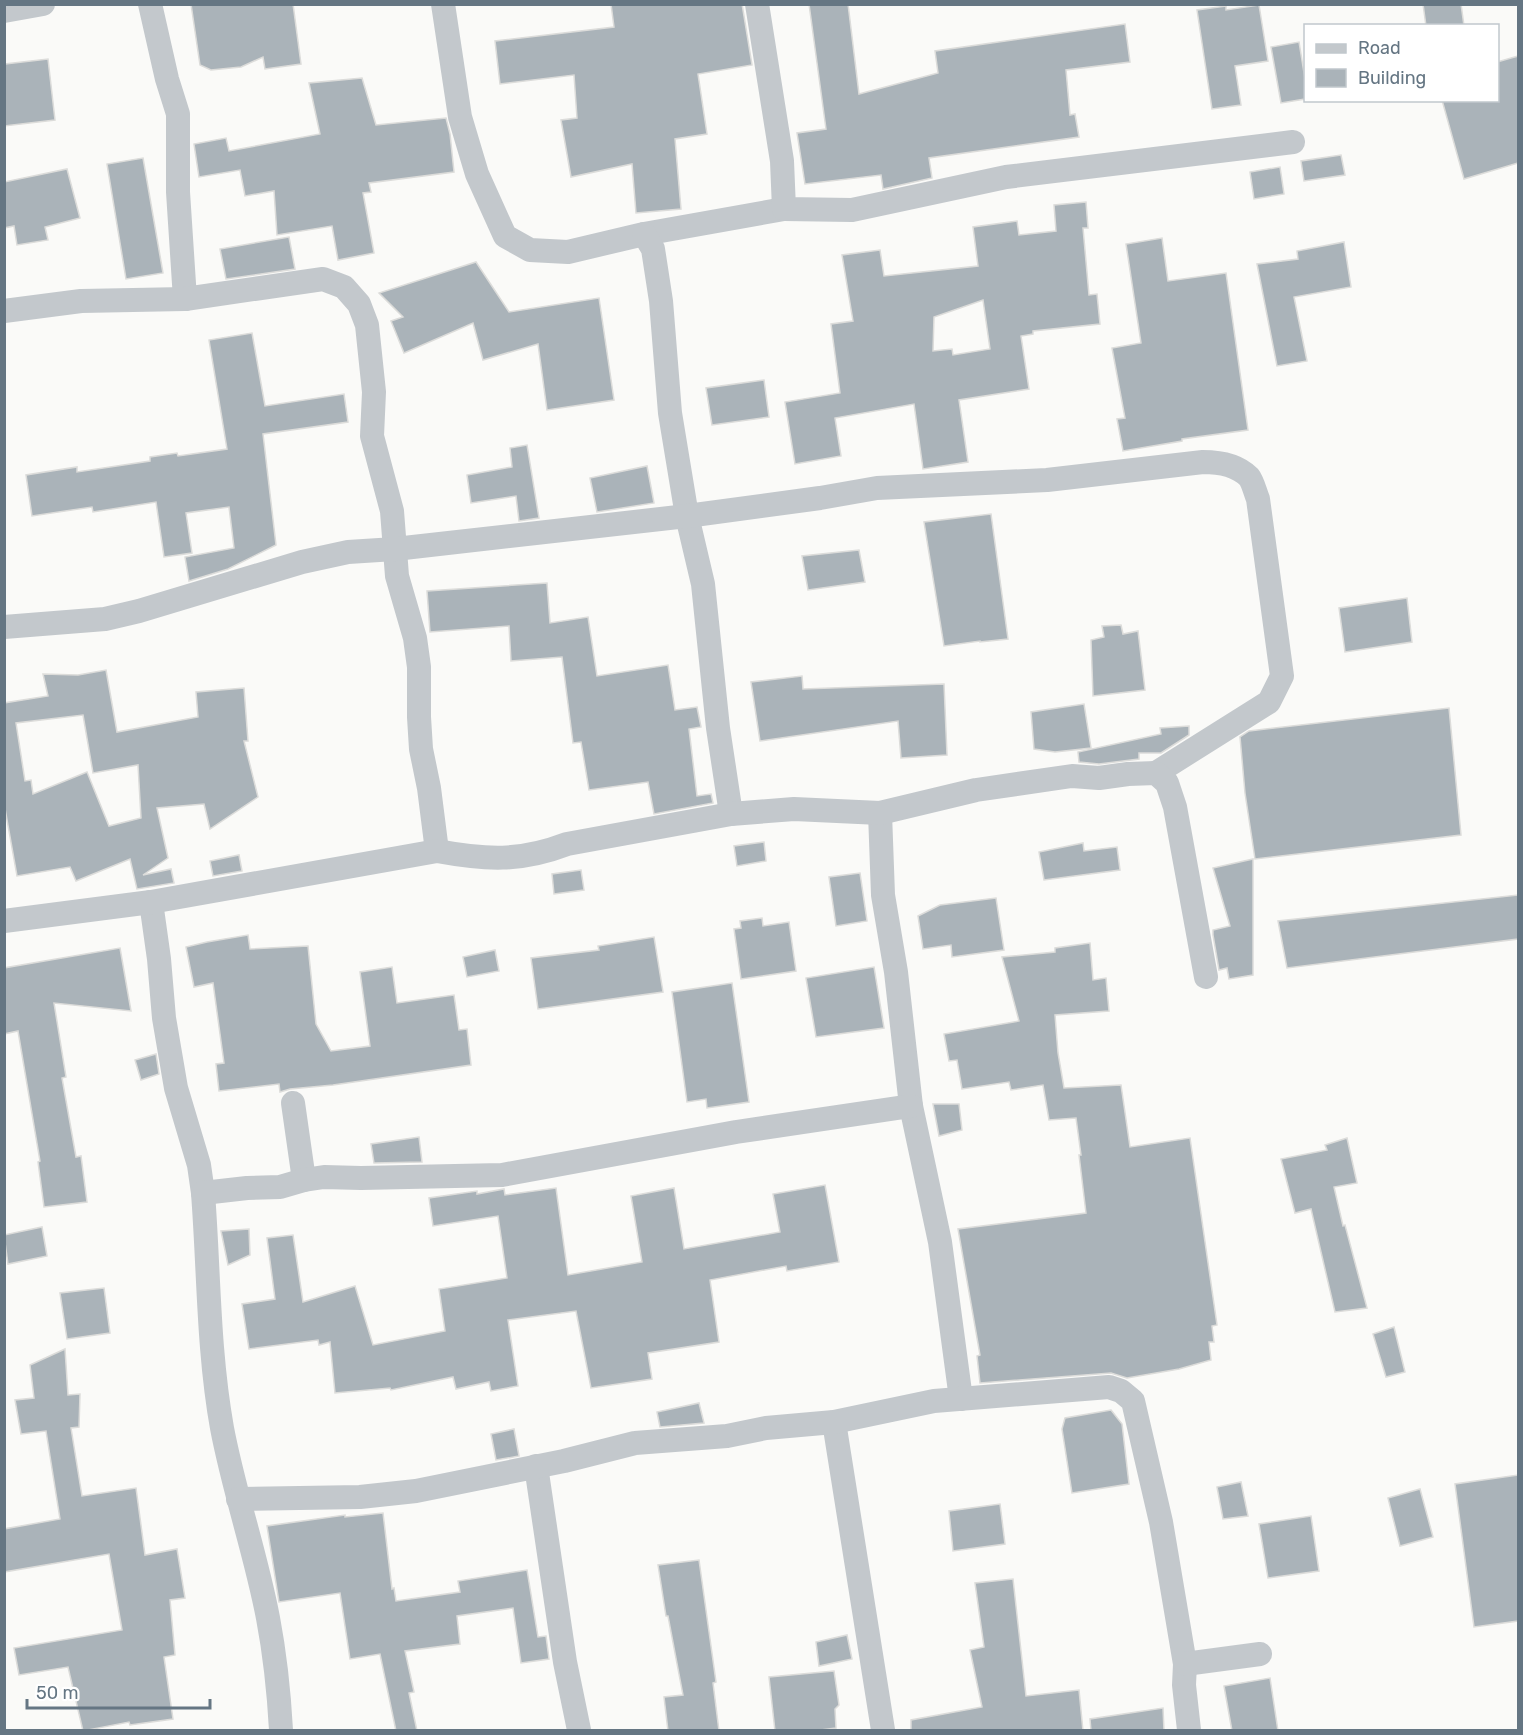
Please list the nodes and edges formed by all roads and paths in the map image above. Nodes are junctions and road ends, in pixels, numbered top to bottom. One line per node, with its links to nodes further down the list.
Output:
1 (43, 4): 5 (street)
2 (150, 4): 9 (street)
3 (443, 4): 8 (street)
4 (757, 4): 7 (street)
5 (4, 11)
6 (1293, 142): 7 (street)
7 (784, 209): 8 (street)
8 (644, 234): 11 (street)
9 (185, 299): 10 (street); 12 (street)
10 (4, 311)
11 (687, 516): 12 (street); 14 (street); 16 (street)
12 (394, 549): 13 (street); 17 (street)
13 (4, 627)
14 (1156, 773): 15 (street); 20 (street)
15 (880, 813): 16 (street); 22 (street)
16 (731, 814): 17 (street)
17 (437, 851): 18 (street)
18 (151, 902): 19 (street); 24 (street)
19 (4, 921)
20 (1206, 977)
21 (293, 1103): 23 (street)
22 (911, 1106): 23 (street); 25 (street)
23 (304, 1180): 24 (street)
24 (203, 1193): 28 (street)
25 (961, 1399): 26 (street); 30 (street)
26 (834, 1422): 27 (street); 33 (street)
27 (536, 1467): 28 (street); 32 (street)
28 (238, 1499): 31 (street)
29 (1260, 1654): 30 (street)
30 (1185, 1664): 34 (street)
31 (281, 1731)
32 (579, 1731)
33 (883, 1731)
34 (1189, 1731)

